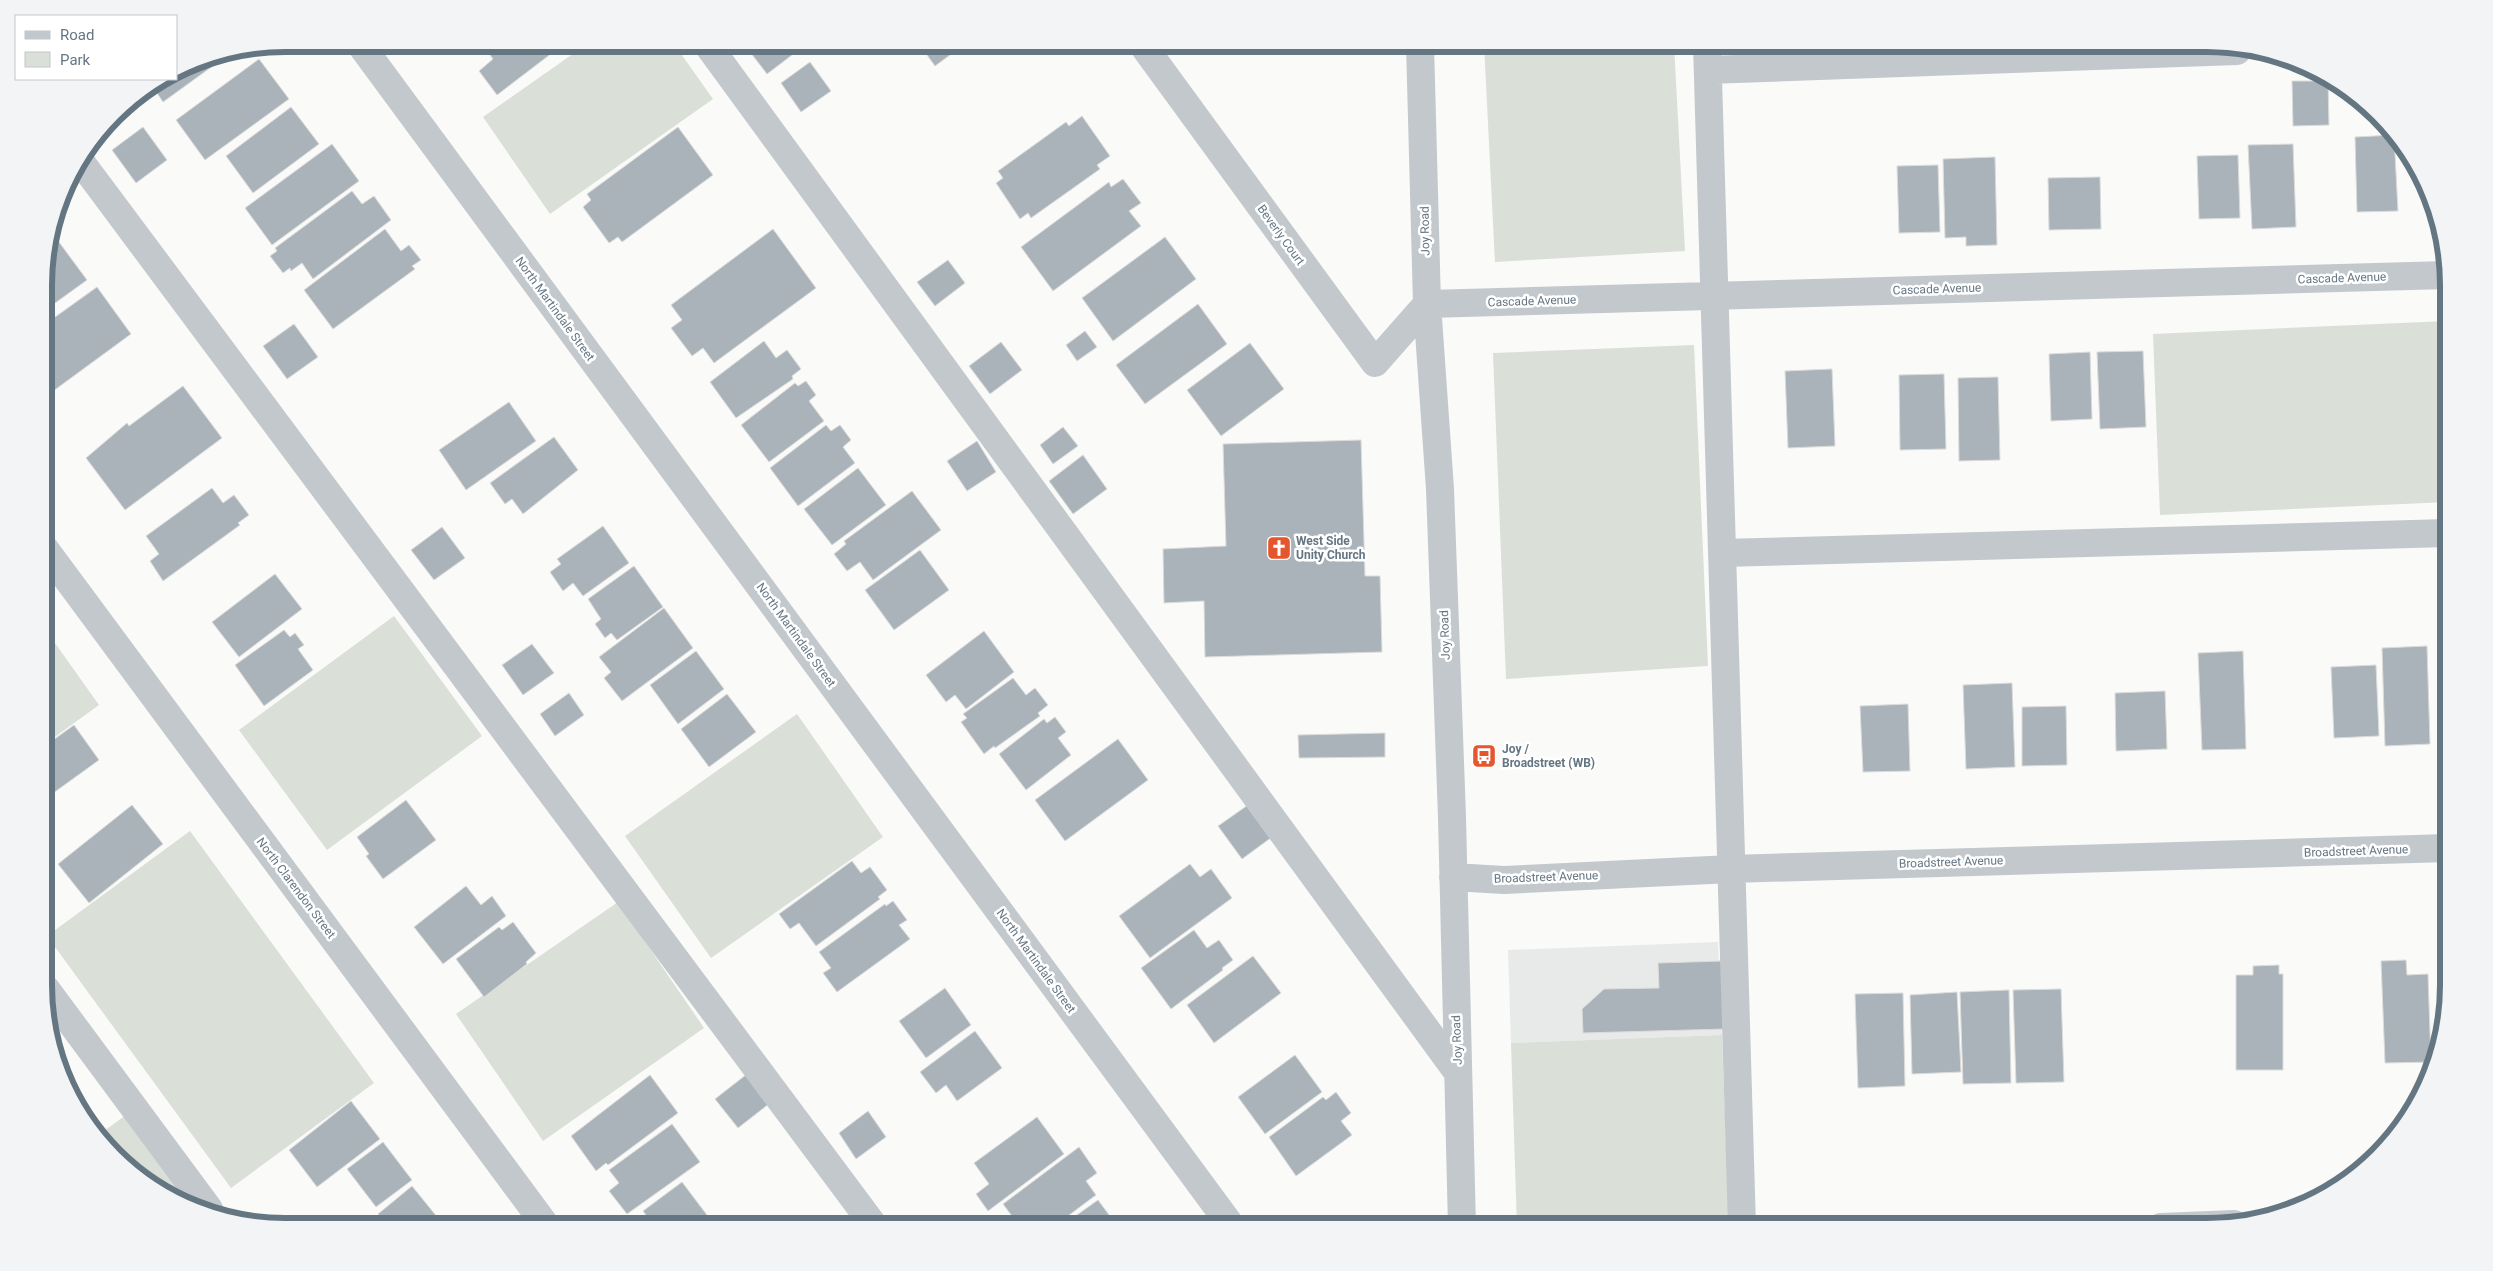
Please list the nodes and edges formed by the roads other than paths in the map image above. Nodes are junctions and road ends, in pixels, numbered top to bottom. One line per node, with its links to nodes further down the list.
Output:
1 (366, 52): 23 (street, North Martindale Street)
2 (713, 52): 19 (street)
3 (1148, 52): 11 (street, Beverly Court)
4 (1420, 52): 11 (street, Joy Road)
5 (1707, 52): 7 (street)
6 (2208, 52): 7 (street)
7 (1708, 70): 10 (street)
8 (85, 167): 22 (street)
9 (2440, 275): 10 (street, Cascade Avenue)
10 (1714, 295): 11 (street, Cascade Avenue); 13 (street)
11 (1426, 304): 17 (street, Joy Road)
12 (2440, 533): 13 (street)
13 (1722, 553): 16 (street)
14 (52, 558): 21 (street, North Clarendon Street)
15 (2440, 848): 16 (street, Broadstreet Avenue)
16 (1731, 869): 17 (street, Broadstreet Avenue); 25 (street)
17 (1453, 877): 19 (street, Joy Road)
18 (53, 998): 20 (street)
19 (1458, 1072): 24 (street, Joy Road)
20 (204, 1204)
21 (540, 1218)
22 (868, 1218)
23 (1225, 1218)
24 (1462, 1218)
25 (1742, 1218)

